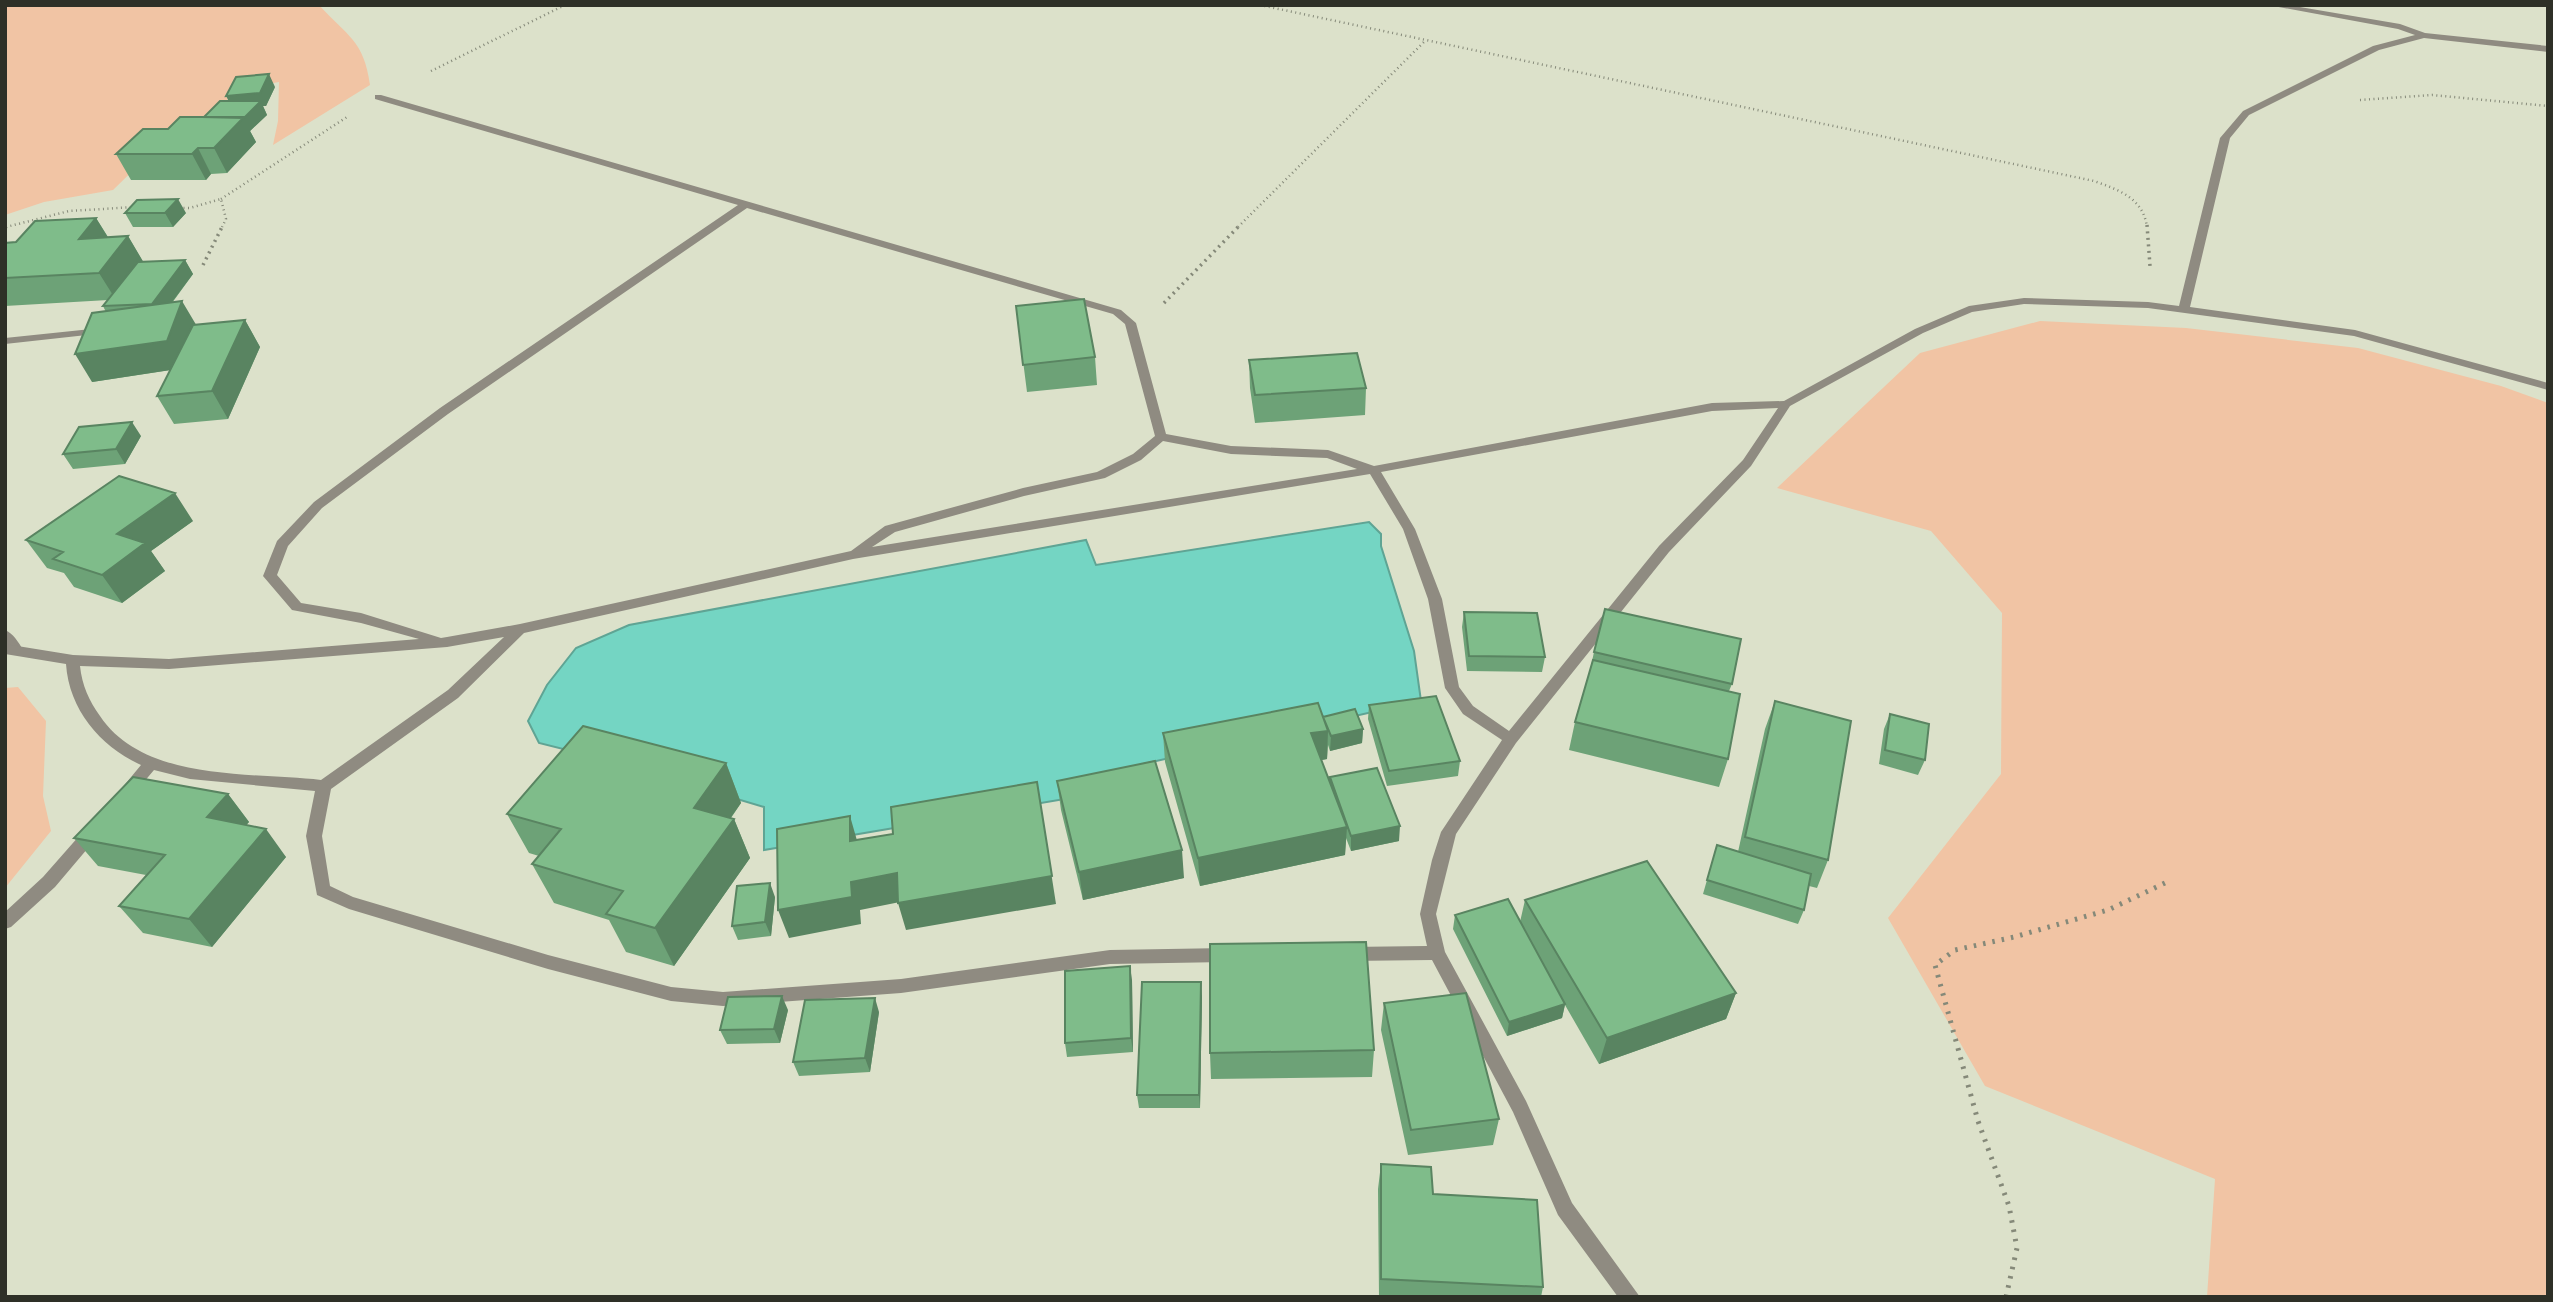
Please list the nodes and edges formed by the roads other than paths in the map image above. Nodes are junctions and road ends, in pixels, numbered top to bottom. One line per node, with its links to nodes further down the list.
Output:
1 (2272, 5): 2 (street)
2 (2424, 35): 3 (street); 6 (street)
3 (2548, 49)
4 (378, 97): 5 (street)
5 (746, 204): 11 (street); 16 (street)
6 (2184, 309): 9 (street); 10 (street)
7 (119, 329): 8 (street)
8 (5, 341)
9 (2548, 387)
10 (1786, 404): 12 (street); 19 (street)
11 (1161, 437): 12 (street); 13 (street)
12 (1373, 471): 13 (street); 19 (street)
13 (853, 555): 14 (street)
14 (520, 629): 16 (street); 21 (street)
15 (5, 635): 17 (street)
16 (447, 642): 18 (street)
17 (11, 649): 18 (street)
18 (73, 660): 20 (street)
19 (1511, 739): 23 (street)
20 (151, 764): 21 (street); 22 (street)
21 (324, 786): 24 (street)
22 (5, 922)
23 (1437, 953): 25 (street); 26 (street)
24 (1248, 954)
25 (1329, 954)
26 (1630, 1297)

